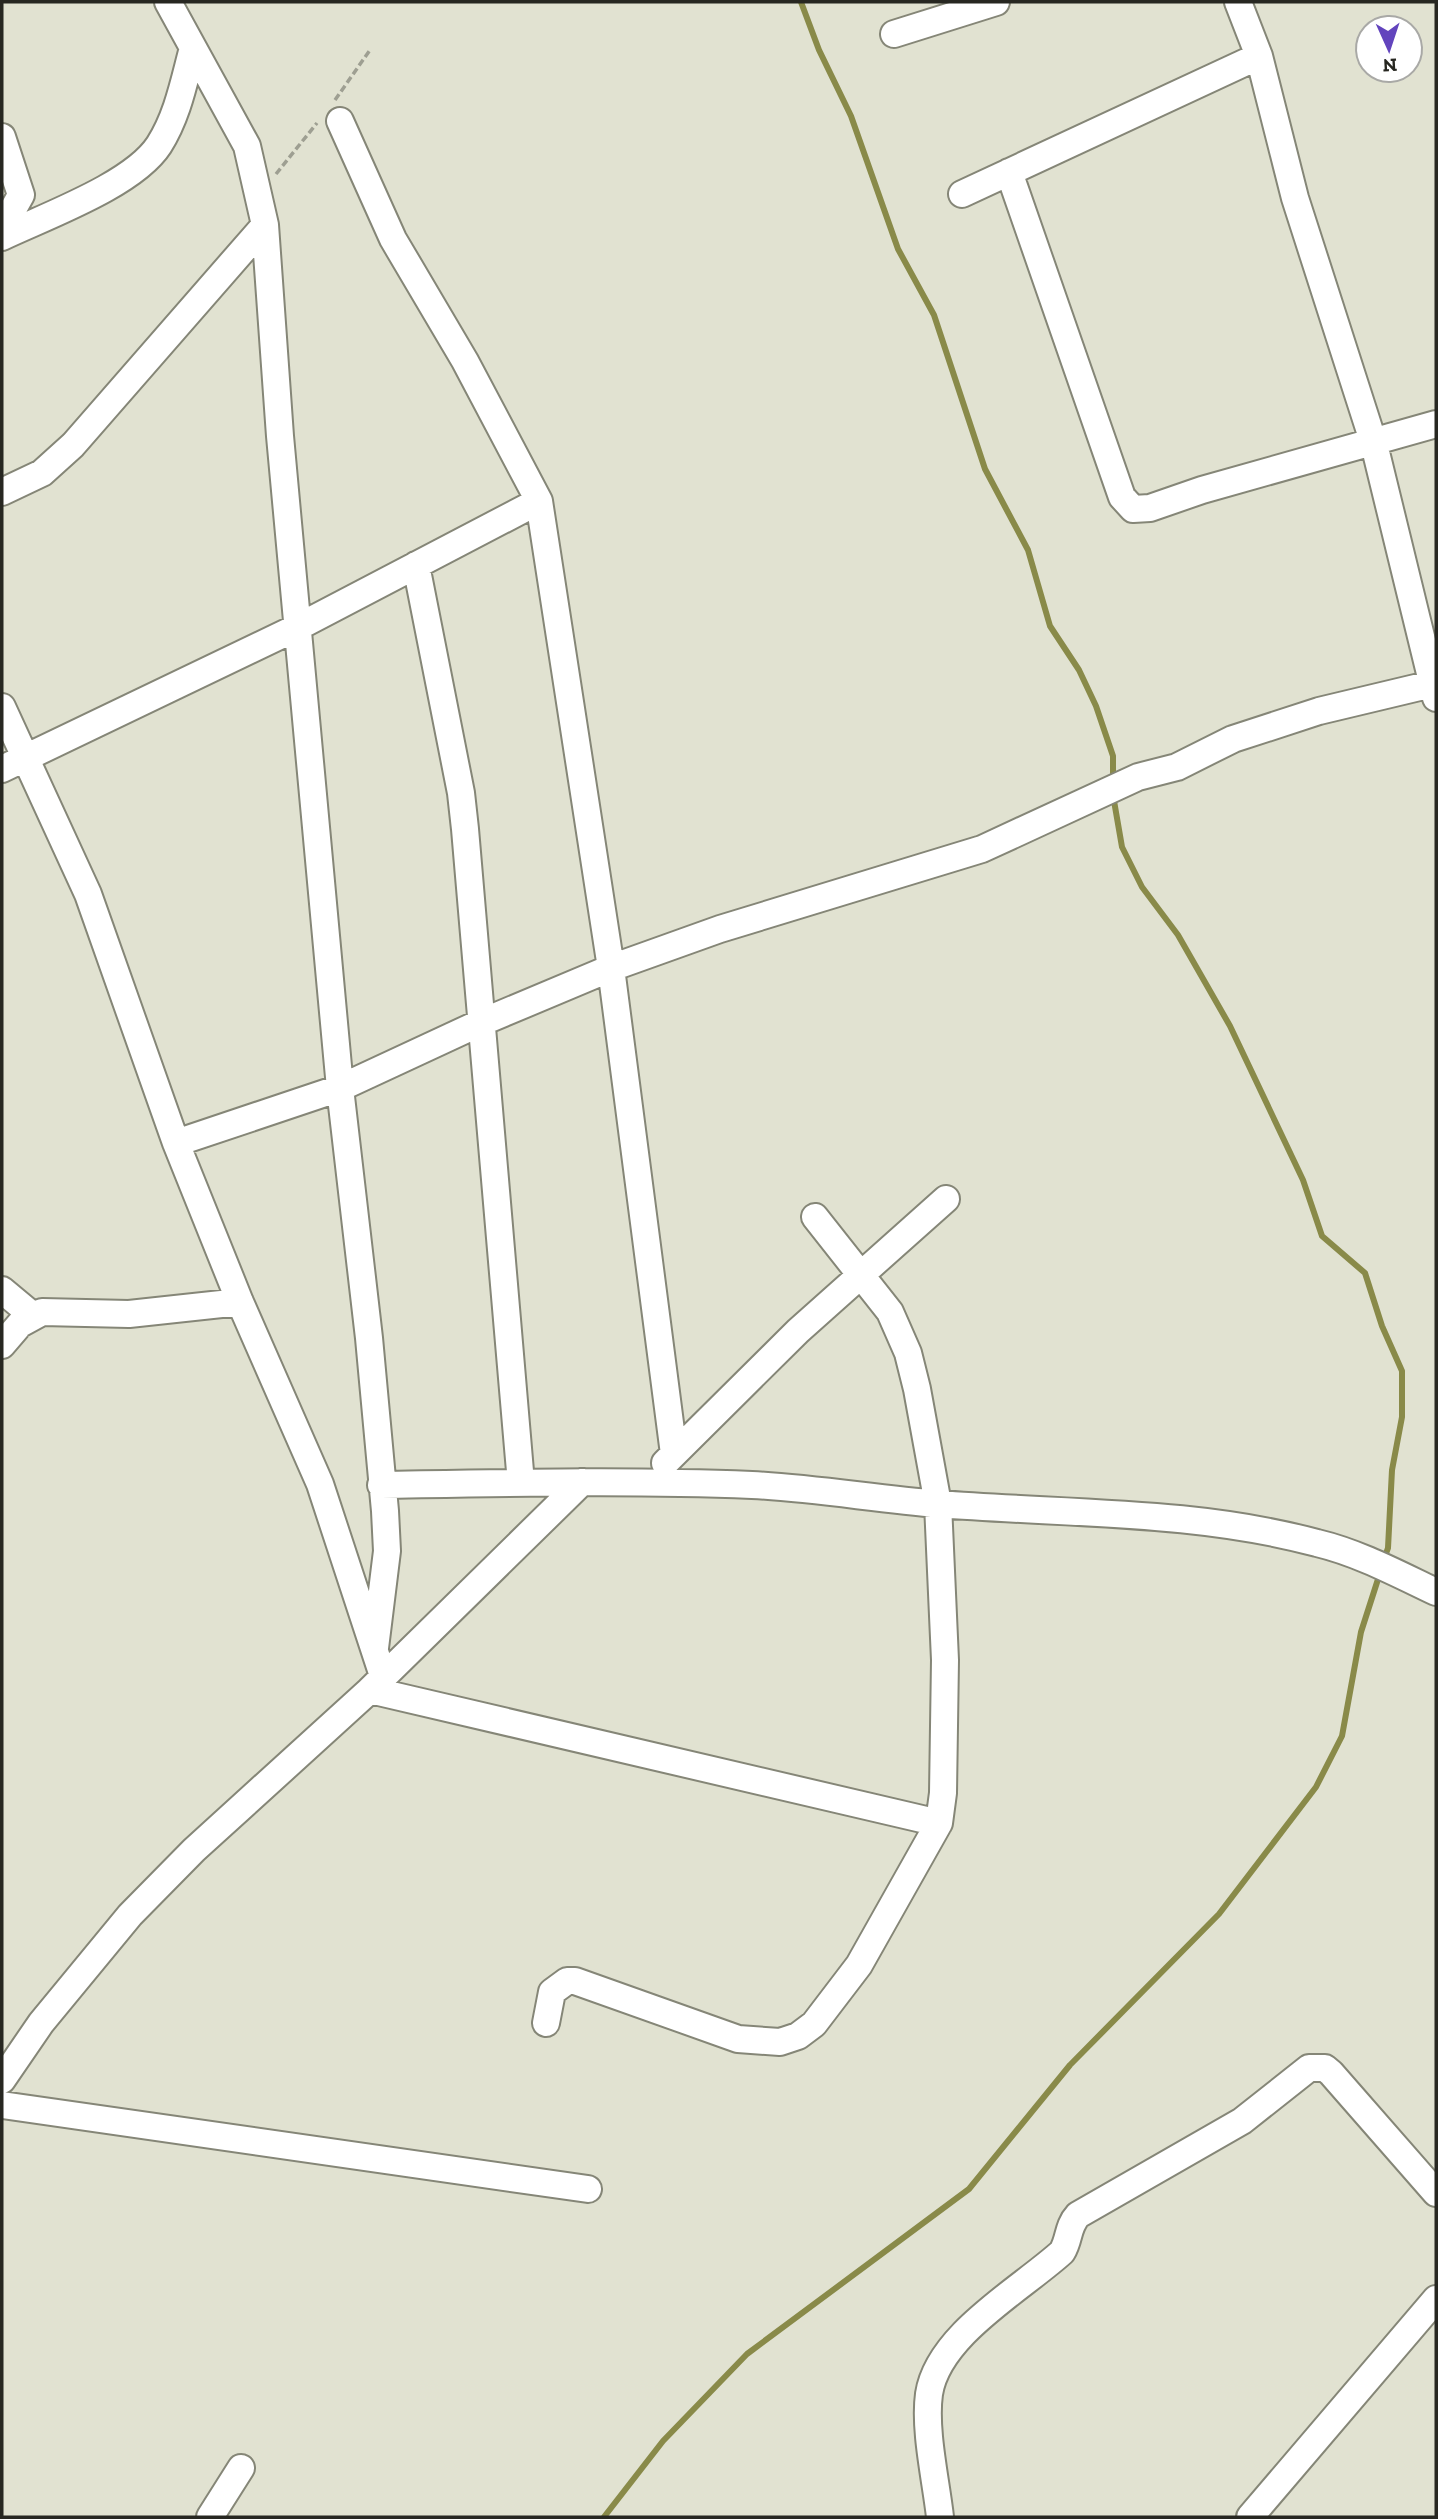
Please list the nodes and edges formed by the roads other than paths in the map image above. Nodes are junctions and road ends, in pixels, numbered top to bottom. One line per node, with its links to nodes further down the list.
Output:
1 (167, 2): 5 (street)
2 (996, 2): 4 (street)
3 (1238, 2): 6 (street)
4 (894, 34)
5 (193, 48): 11 (street); 13 (street)
6 (1259, 55): 9 (street); 15 (street)
7 (340, 121): 17 (street)
8 (2, 137): 12 (street)
9 (1009, 172): 10 (street); 15 (street)
10 (961, 194)
11 (265, 225): 16 (street); 19 (street)
12 (2, 229)
13 (2, 237)
14 (1436, 424): 15 (street)
15 (1374, 444): 20 (street)
16 (2, 492)
17 (539, 501): 18 (street); 23 (street)
18 (416, 565): 19 (street); 24 (street)
19 (298, 627): 22 (street); 25 (street)
20 (1434, 691): 23 (street)
21 (2, 706): 22 (street)
22 (14, 764): 26 (street)
23 (611, 968): 24 (street); 34 (street)
24 (480, 1023): 25 (street); 36 (street)
25 (340, 1087): 26 (street); 38 (street)
26 (176, 1143): 31 (street)
27 (946, 1199): 29 (street)
28 (815, 1217): 29 (street)
29 (860, 1275): 34 (street); 39 (street)
30 (2, 1290): 32 (street)
31 (240, 1302): 32 (street); 41 (street)
32 (32, 1315): 33 (street)
33 (2, 1345)
34 (674, 1454): 37 (street)
35 (582, 1482): 36 (street); 37 (street); 42 (street)
36 (521, 1483): 38 (street)
37 (645, 1483): 39 (street)
38 (381, 1485): 41 (street)
39 (938, 1504): 40 (street); 43 (street)
40 (1436, 1592)
41 (375, 1648): 42 (street)
42 (376, 1683): 43 (street); 45 (street)
43 (939, 1823): 44 (street)
44 (546, 2023)
45 (2, 2080)
46 (2, 2105): 47 (street)
47 (588, 2189)
48 (1436, 2193): 52 (street)
49 (1436, 2299): 53 (street)
50 (241, 2468): 51 (street)
51 (210, 2517)
52 (940, 2517)
53 (1250, 2517)

